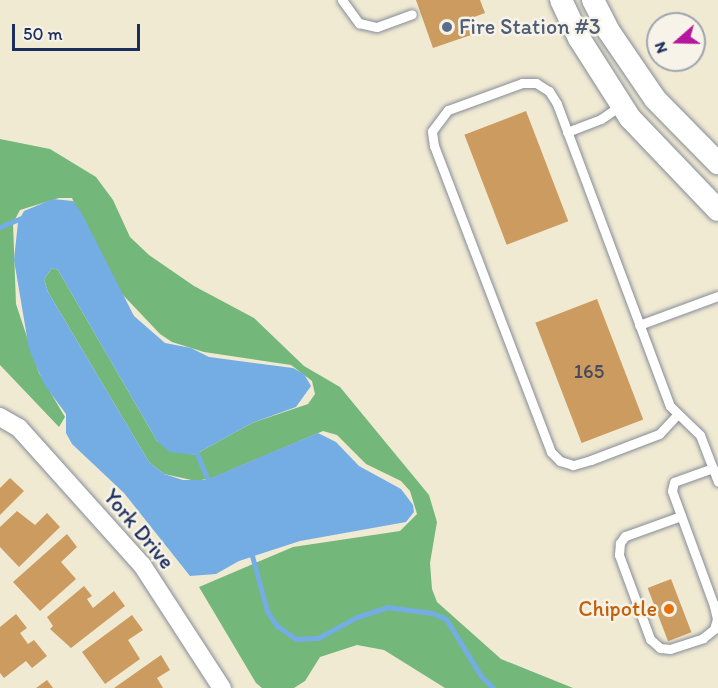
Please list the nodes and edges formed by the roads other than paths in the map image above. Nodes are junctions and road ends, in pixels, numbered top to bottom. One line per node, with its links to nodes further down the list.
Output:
1 (342, 0): 4 (lane)
2 (561, 0): 5 (street)
3 (593, 0): 7 (street)
4 (412, 14)
5 (621, 105): 6 (lane); 8 (street)
6 (567, 132): 10 (lane); 11 (lane)
7 (718, 163)
8 (718, 210)
9 (718, 296): 10 (lane)
10 (639, 325): 11 (lane)
11 (676, 416): 13 (lane)
12 (0, 417): 17 (street, York Drive)
13 (713, 468): 14 (lane); 15 (lane)
14 (718, 483)
15 (681, 516): 16 (lane); 16 (lane)
16 (716, 606)
17 (222, 688)

